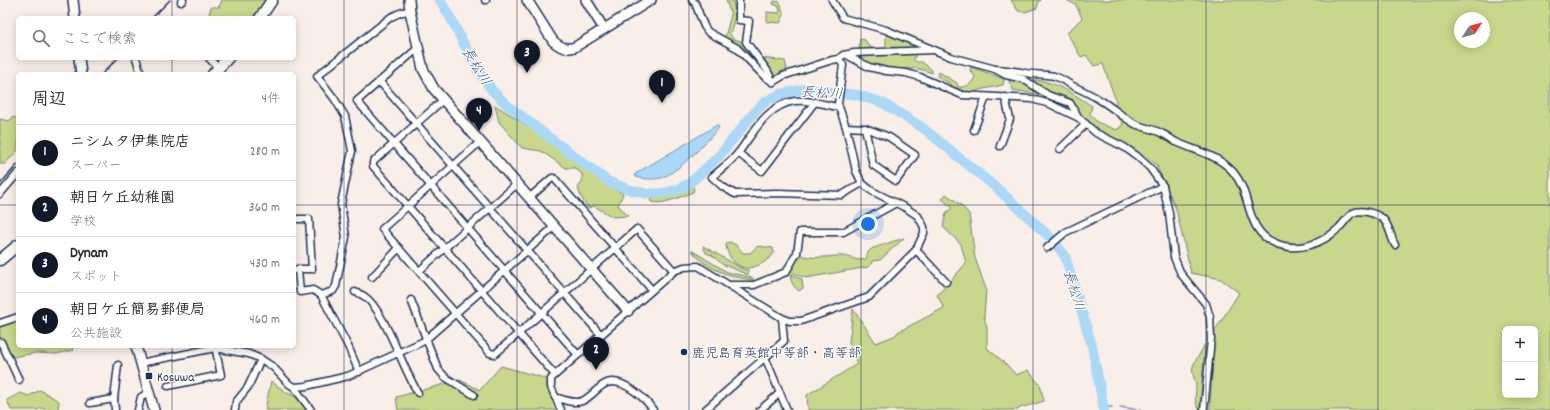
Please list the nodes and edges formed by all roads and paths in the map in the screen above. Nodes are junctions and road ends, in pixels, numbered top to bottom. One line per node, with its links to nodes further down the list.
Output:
1 (73, 0): 11 (street)
2 (272, 0): 12 (main road)
3 (409, 0): 10 (street)
4 (527, 0): 13 (street)
5 (586, 0): 13 (street)
6 (651, 0): 13 (street)
7 (692, 0): 27 (street)
8 (739, 0): 27 (street)
9 (832, 0): 15 (street)
10 (410, 11): 14 (street); 79 (street)
11 (75, 16)
12 (261, 16)
13 (604, 29)
14 (418, 48): 26 (street); 30 (street)
15 (937, 50): 16 (street); 22 (street)
16 (847, 55): 17 (street); 28 (street)
17 (839, 59): 27 (street); 32 (street)
18 (79, 60): 24 (street)
19 (137, 60): 25 (street)
20 (210, 60): 23 (street)
21 (226, 60): 23 (main road)
22 (995, 69): 33 (street); 58 (street)
23 (216, 71)
24 (81, 72)
25 (140, 72)
26 (379, 81): 34 (street); 40 (street)
27 (773, 82)
28 (986, 97): 29 (street); 38 (street)
29 (1005, 97): 33 (street); 41 (street)
30 (443, 100): 34 (street); 39 (street)
31 (815, 102): 32 (street); 43 (street); 43 (street)
32 (838, 106): 36 (street)
33 (1079, 118): 35 (street)
34 (416, 124): 40 (street); 44 (street)
35 (1086, 124): 42 (street); 49 (street)
36 (846, 127): 37 (street); 46 (street)
37 (865, 128): 37 (street)
38 (974, 130)
39 (480, 142): 44 (street); 47 (street)
40 (394, 144): 48 (street); 53 (street)
41 (1000, 146)
42 (1060, 149)
43 (738, 153): 46 (street)
44 (453, 166): 48 (street); 54 (street)
45 (16, 175): 50 (street)
46 (862, 183): 52 (street)
47 (517, 184): 51 (street); 54 (street)
48 (430, 186): 53 (street); 57 (street)
49 (1163, 186): 59 (street); 123 (street)
50 (0, 194)
51 (529, 198): 56 (street); 63 (street)
52 (896, 203): 64 (street); 74 (street)
53 (408, 206): 61 (street); 62 (street)
54 (490, 208): 57 (street); 65 (street)
55 (296, 219): 68 (street)
56 (554, 227): 65 (street); 67 (street)
57 (468, 228): 62 (street); 69 (street)
58 (1395, 245)
59 (1048, 246)
60 (16, 247): 66 (main road)
61 (399, 248): 70 (street); 72 (street)
62 (445, 248): 70 (street); 75 (street)
63 (616, 248): 67 (street); 71 (street); 76 (street)
64 (916, 250): 73 (street); 84 (street)
65 (527, 251): 69 (street); 78 (street)
66 (0, 260)
67 (591, 269): 78 (street); 81 (street)
68 (296, 270): 79 (street)
69 (505, 270): 75 (street); 83 (street)
70 (419, 271): 82 (street)
71 (674, 271): 74 (street); 76 (street)
72 (372, 277)
73 (946, 282)
74 (728, 284): 84 (street)
75 (482, 290): 82 (street); 87 (street)
76 (652, 290): 81 (street)
77 (355, 292): 95 (street)
78 (564, 293): 83 (street); 88 (street)
79 (321, 295): 101 (street)
80 (410, 300): 89 (street)
81 (628, 311): 88 (street)
82 (455, 313): 87 (street); 89 (street)
83 (542, 313): 87 (street); 96 (street)
84 (782, 318): 97 (street)
85 (16, 319): 86 (street)
86 (0, 323)
87 (519, 333): 102 (street)
88 (601, 335): 96 (street)
89 (426, 339): 95 (street); 109 (street)
90 (0, 343): 103 (street)
91 (136, 348): 99 (street)
92 (210, 348): 99 (street)
93 (215, 348): 104 (street)
94 (220, 348): 98 (street)
95 (398, 354): 101 (street); 107 (street)
96 (578, 355): 102 (street)
97 (765, 357): 108 (street); 120 (street)
98 (261, 359): 105 (street); 116 (street)
99 (140, 362): 106 (street)
100 (118, 365): 111 (street)
101 (359, 372): 105 (street)
102 (555, 375): 110 (street)
103 (19, 380)
104 (168, 386)
105 (294, 387): 117 (street)
106 (149, 392): 114 (street); 115 (street)
107 (418, 393)
108 (780, 393): 121 (street); 122 (street)
109 (474, 395)
110 (555, 397): 118 (street); 119 (street)
111 (114, 399): 112 (street); 113 (street)
112 (90, 403)
113 (115, 410)
114 (138, 410)
115 (154, 410)
116 (235, 410)
117 (310, 410)
118 (561, 410)
119 (653, 410)
120 (705, 410)
121 (760, 410)
122 (786, 410)
123 (1204, 410)

